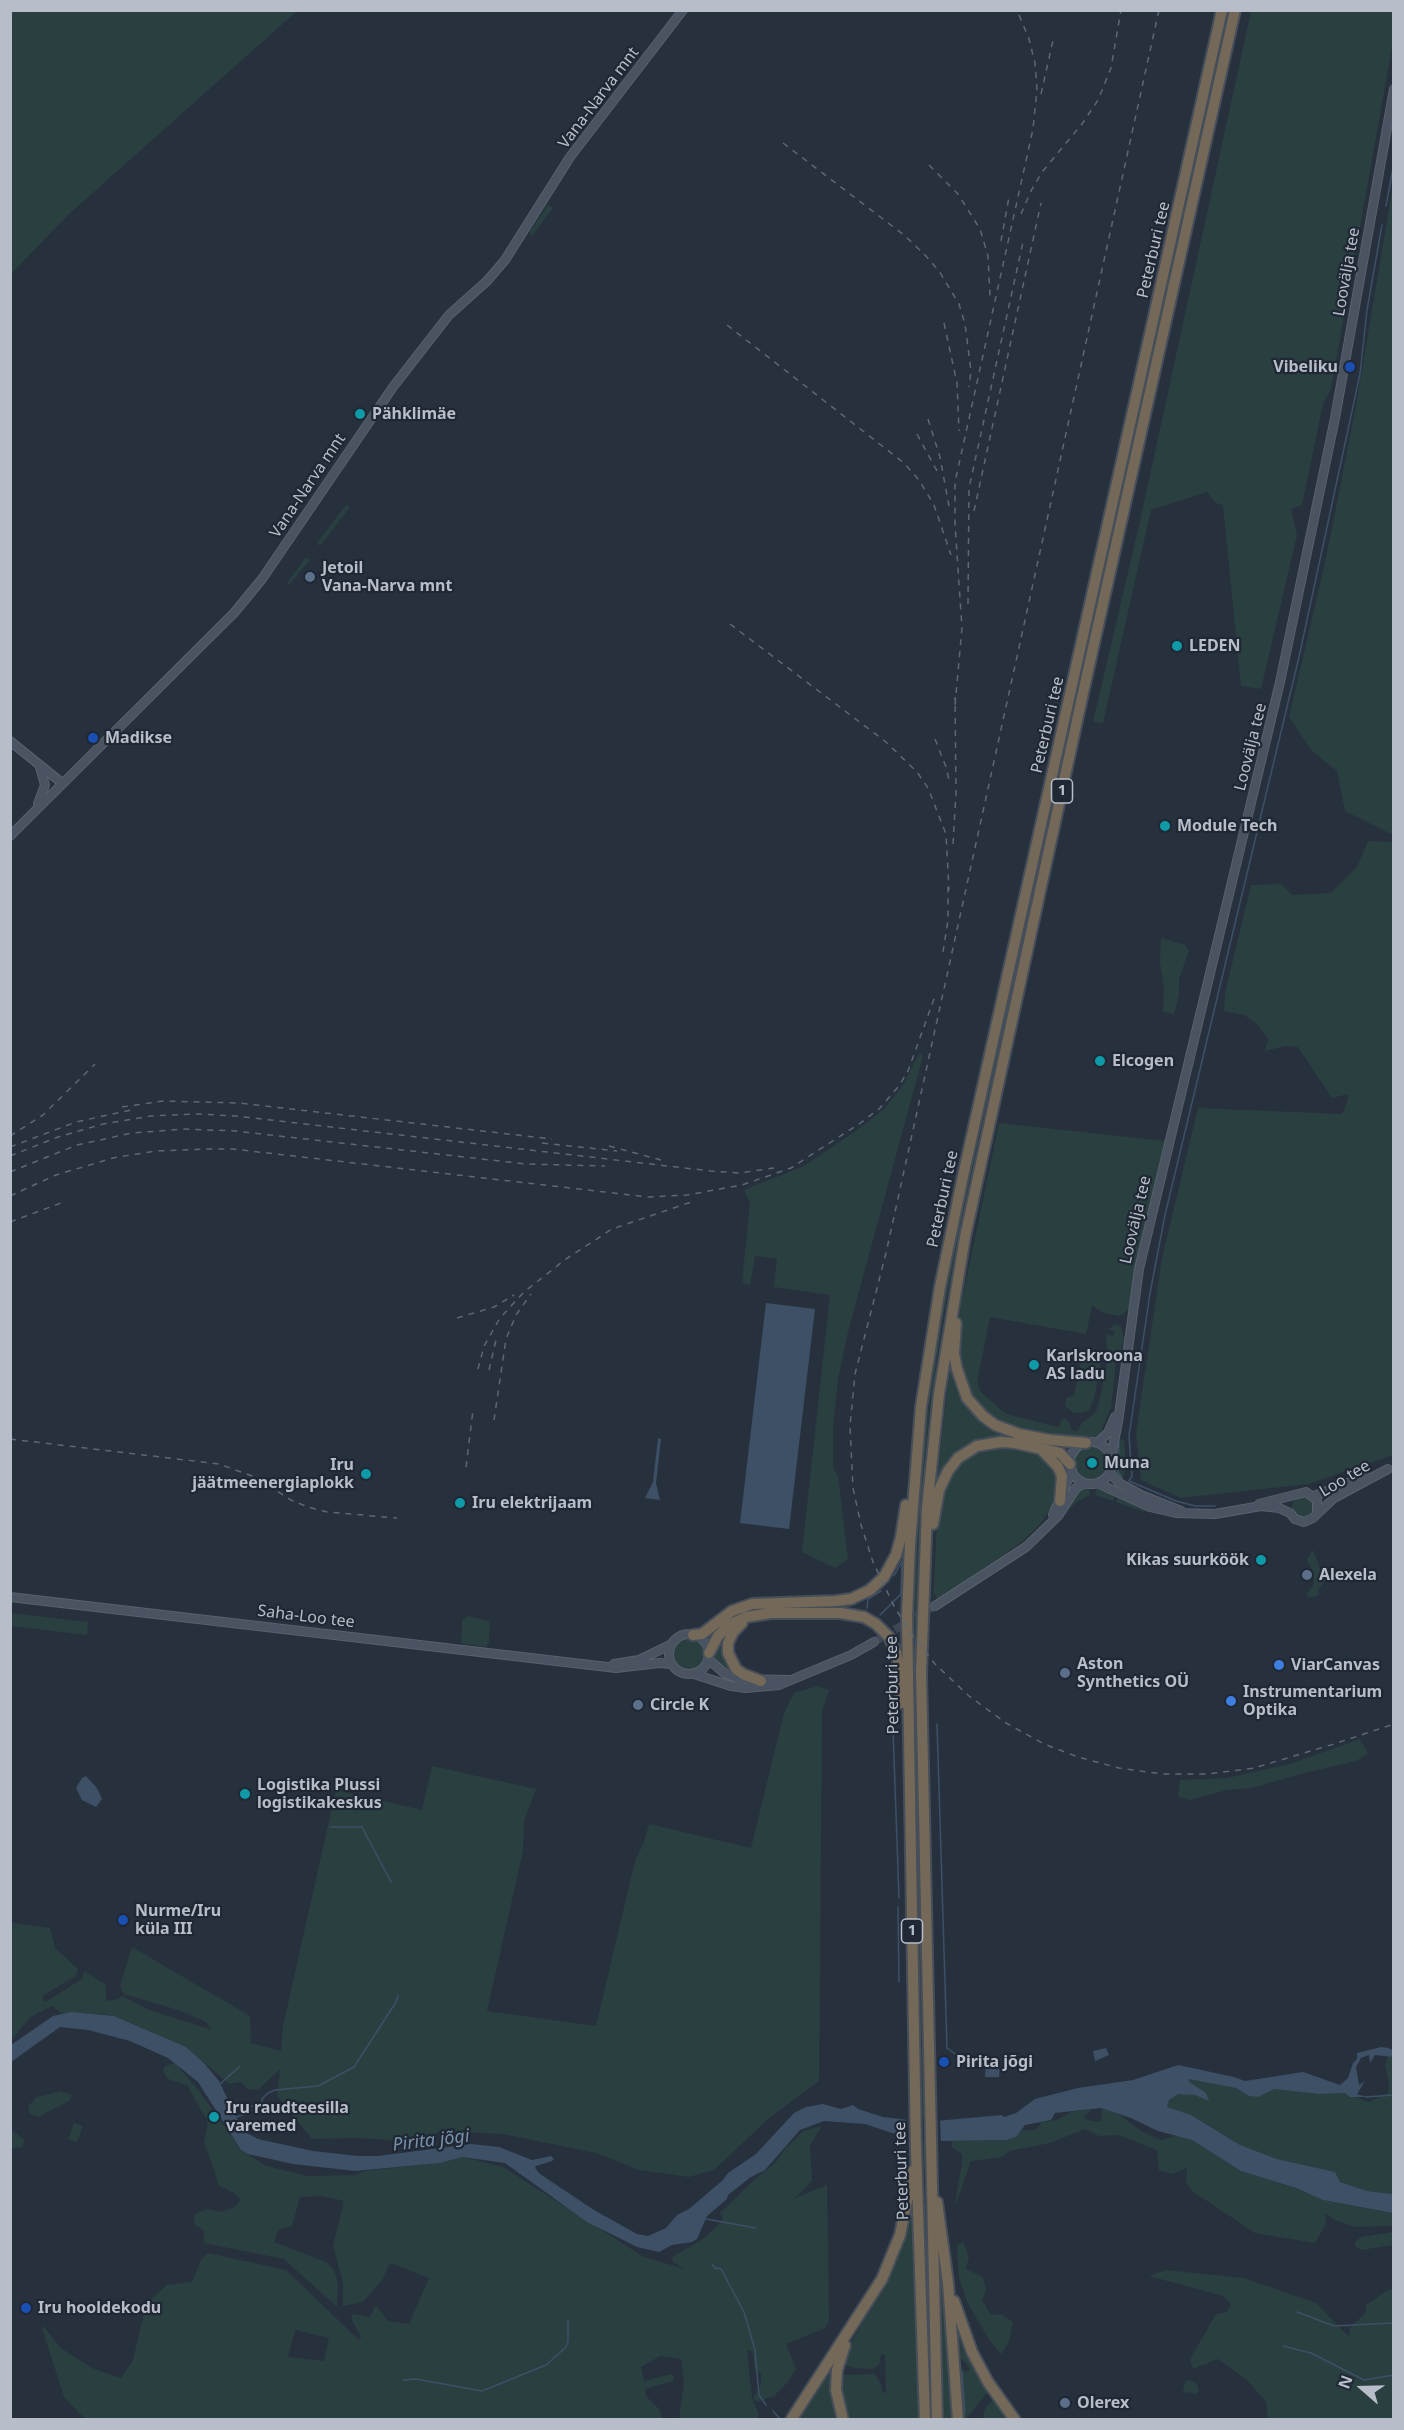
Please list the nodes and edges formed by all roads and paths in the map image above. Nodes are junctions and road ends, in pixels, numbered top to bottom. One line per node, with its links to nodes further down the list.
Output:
1 (683, 10): 7 (street, Vana-Narva mnt)
2 (1222, 10): 14 (highway, Peterburi tee / 1)
3 (1235, 10): 10 (highway, Peterburi tee / 1)
4 (1394, 89): 11 (street, Loovälja tee)
5 (10, 741): 6 (street)
6 (38, 763): 7 (street); 8 (street)
7 (62, 783): 8 (street, Vana-Narva mnt)
8 (34, 811): 9 (street, Vana-Narva mnt)
9 (10, 836)
10 (965, 1237): 12 (highway); 29 (highway, Peterburi tee / 1)
11 (1119, 1407): 12 (street, Loovälja tee); 15 (street, Loovälja tee)
12 (1092, 1443): 15 (street); 16 (street)
13 (1040, 1449): 16 (highway); 23 (highway); 29 (highway)
14 (917, 1450): 33 (highway); 42 (highway, Peterburi tee / 1)
15 (1111, 1457): 18 (street)
16 (1071, 1467): 19 (street); 23 (street)
17 (1391, 1468): 22 (street, Loo tee); 27 (street, Loo tee)
18 (1110, 1473): 20 (street); 25 (street, Loo tee)
19 (1085, 1483): 20 (street); 28 (street)
20 (1097, 1483): 25 (street, Loo tee)
21 (1297, 1493): 22 (street, Loo tee); 24 (street, Loo tee); 26 (street, Loo tee)
22 (1314, 1496): 27 (street, Loo tee)
23 (1060, 1501): 28 (street)
24 (1245, 1508): 25 (street, Loo tee); 26 (street, Loo tee)
25 (1188, 1513)
26 (1290, 1513): 27 (street, Loo tee)
27 (1317, 1513)
28 (1048, 1525): 31 (street)
29 (924, 1577): 44 (highway, Peterburi tee / 1)
30 (10, 1597): 38 (street, Saha-Loo tee)
31 (935, 1606)
32 (755, 1615): 36 (highway); 41 (highway); 42 (highway)
33 (693, 1635): 35 (street); 36 (street)
34 (874, 1642): 40 (street)
35 (672, 1644): 37 (street); 38 (street, Saha-Loo tee)
36 (708, 1656): 39 (street); 41 (street)
37 (672, 1664): 38 (street, Saha-Loo tee); 39 (street)
38 (597, 1665)
39 (694, 1674): 40 (street)
40 (792, 1680): 41 (street)
41 (761, 1681)
42 (909, 1754): 43 (highway, Peterburi tee / 1)
43 (916, 2150): 46 (highway); 49 (highway, Peterburi tee / 1)
44 (933, 2178): 45 (highway); 50 (highway, Peterburi tee / 1)
45 (948, 2283): 51 (highway); 52 (highway)
46 (852, 2328): 47 (highway); 48 (highway)
47 (790, 2420)
48 (843, 2420)
49 (925, 2420)
50 (937, 2420)
51 (958, 2420)
52 (1015, 2420)

